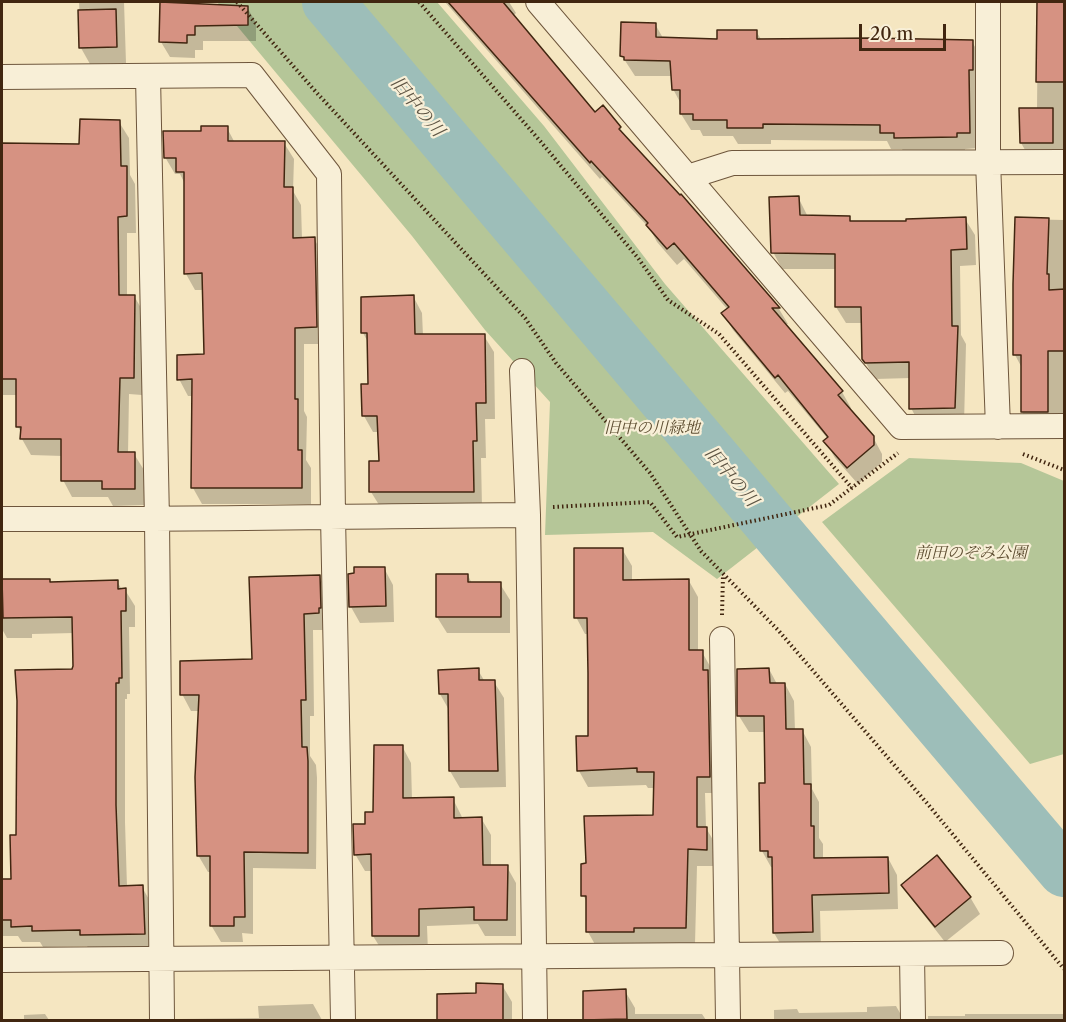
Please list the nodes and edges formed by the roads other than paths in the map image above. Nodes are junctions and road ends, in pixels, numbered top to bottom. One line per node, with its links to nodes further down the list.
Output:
1 (543, 2): 7 (street)
2 (987, 2): 5 (street)
3 (148, 76): 4 (street); 12 (street); 14 (street)
4 (2, 77)
5 (988, 161): 6 (street); 7 (street); 10 (street)
6 (1065, 162)
7 (688, 177): 10 (street)
8 (522, 371): 11 (street)
9 (1065, 426): 10 (street)
10 (998, 427)
11 (538, 511): 12 (street); 19 (street)
12 (333, 516): 14 (street); 20 (street)
13 (2, 519): 14 (street)
14 (157, 520): 21 (street)
15 (722, 639): 17 (street)
16 (1001, 953): 18 (street)
17 (727, 955): 18 (street); 19 (street); 26 (street)
18 (912, 955): 27 (street)
19 (534, 956): 20 (street); 25 (street)
20 (342, 957): 21 (street); 24 (street)
21 (162, 958): 22 (street); 23 (street)
22 (2, 960)
23 (162, 1020)
24 (343, 1020)
25 (535, 1020)
26 (728, 1020)
27 (913, 1020)

